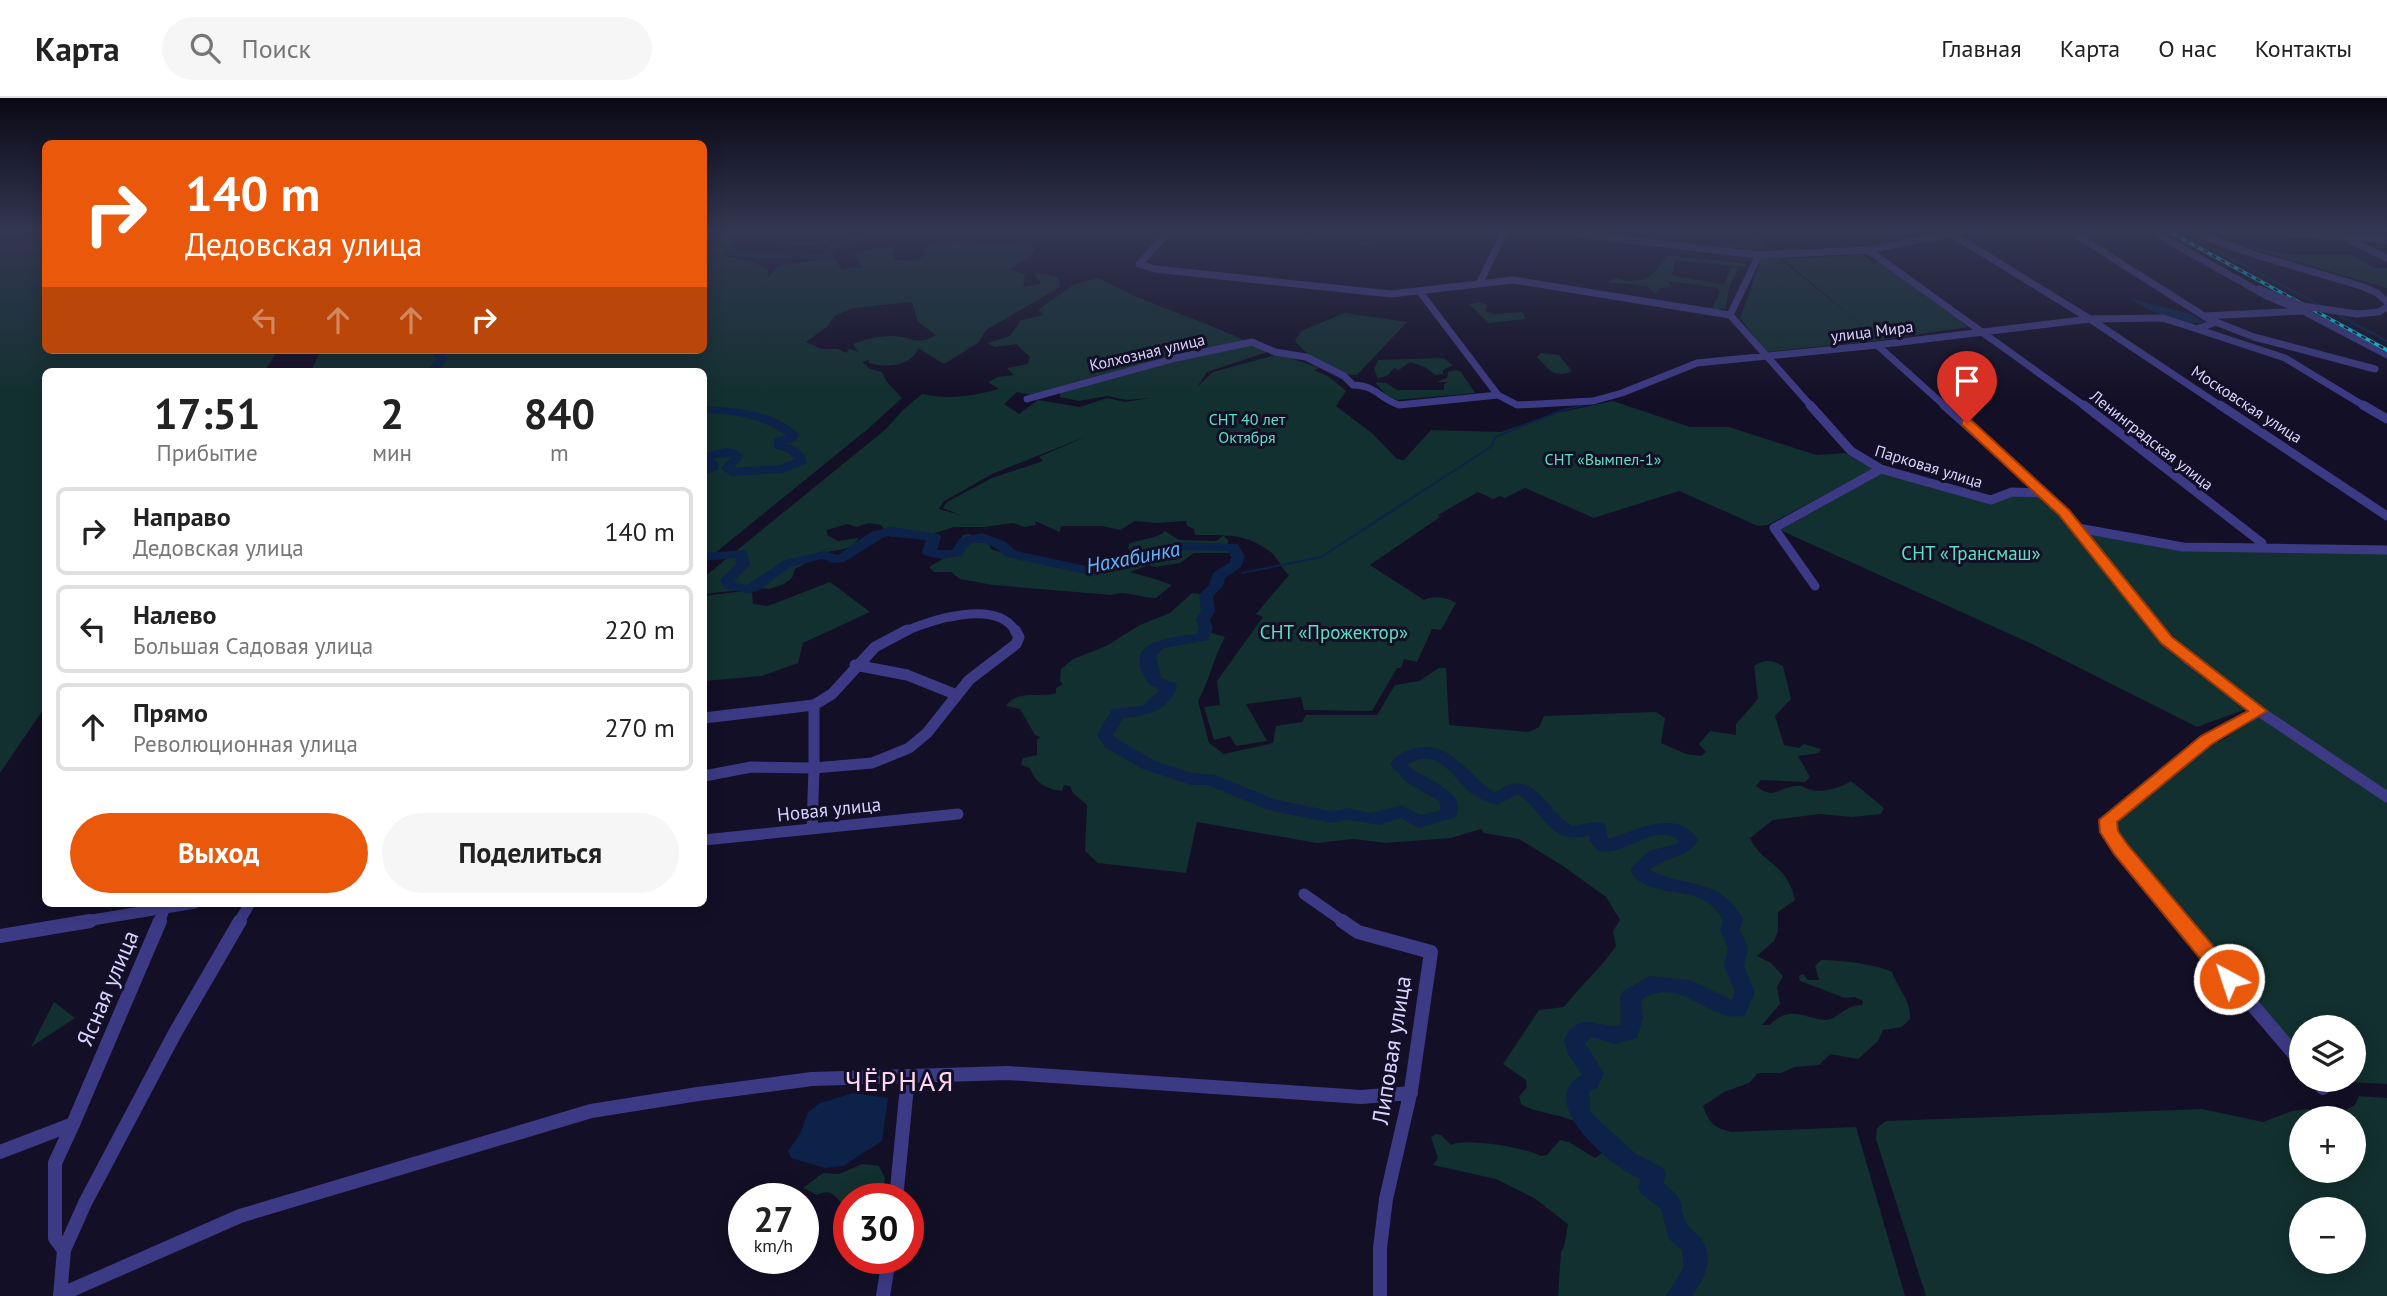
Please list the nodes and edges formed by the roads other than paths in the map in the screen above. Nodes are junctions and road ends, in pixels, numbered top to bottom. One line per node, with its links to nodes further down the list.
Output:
1 (1324, 287): 12 (street)
2 (1462, 287): 11 (street)
3 (1556, 287): 16 (street)
4 (1744, 287): 16 (street)
5 (1920, 287): 23 (street, Ленинградская улица)
6 (2039, 287): 18 (street, Московская улица)
7 (2158, 287): 17 (street)
8 (2251, 287): 15 (street)
9 (2255, 287): 14 (street, bridge)
10 (2365, 287): 14 (street)
11 (1420, 292): 12 (street); 13 (street)
12 (1391, 294): 13 (street)
13 (1426, 302): 28 (street)
14 (2387, 305)
15 (2303, 311): 17 (street); 25 (street)
16 (1730, 315): 26 (street, Парковая улица)
17 (2204, 316): 19 (street)
18 (2090, 318): 22 (street, улица Мира); 23 (street, улица Мира); 33 (street, Московская улица)
19 (2216, 322): 20 (street); 21 (street)
20 (2207, 328): 21 (street); 22 (street)
21 (2234, 329): 27 (street)
22 (2197, 330): 30 (street, улица Мира)
23 (1983, 331): 24 (street, улица Мира); 35 (street, Ленинградская улица)
24 (1877, 345): 26 (street, улица Мира); 32 (street)
25 (2387, 355)
26 (1765, 356): 28 (street, улица Мира); 31 (street, Парковая улица)
27 (2375, 369)
28 (1498, 395): 29 (street, Колхозная улица)
29 (1027, 399)
30 (2387, 419)
31 (1881, 470): 32 (street, Парковая улица); 37 (street)
32 (2045, 493): 34 (street)
33 (2387, 516)
34 (2078, 528): 35 (street); 41 (street)
35 (2262, 548): 36 (street)
36 (2387, 550)
37 (1815, 586)
38 (855, 665): 39 (street); 39 (street); 40 (street)
39 (957, 695): 43 (street)
40 (814, 705): 42 (street); 43 (street)
41 (2259, 711): 45 (street); 54 (street)
42 (707, 718)
43 (813, 768): 44 (street); 47 (street)
44 (707, 775)
45 (2387, 797)
46 (958, 814): 47 (street, Новая улица)
47 (812, 829): 48 (street, Новая улица)
48 (707, 840)
49 (1304, 894): 56 (street, Липовая улица)
50 (155, 907): 53 (street, Ясная улица)
51 (165, 907): 57 (street, Ясная улица)
52 (248, 907): 60 (street)
53 (0, 936)
54 (2289, 1048)
55 (908, 1076): 56 (street); 59 (street); 62 (street)
56 (1411, 1093): 64 (street, Липовая улица)
57 (73, 1124): 58 (street); 60 (street, Ясная улица)
58 (0, 1153)
59 (898, 1183)
60 (64, 1250): 62 (street)
61 (886, 1274): 63 (street)
62 (60, 1295)
63 (883, 1296)
64 (1380, 1296)

